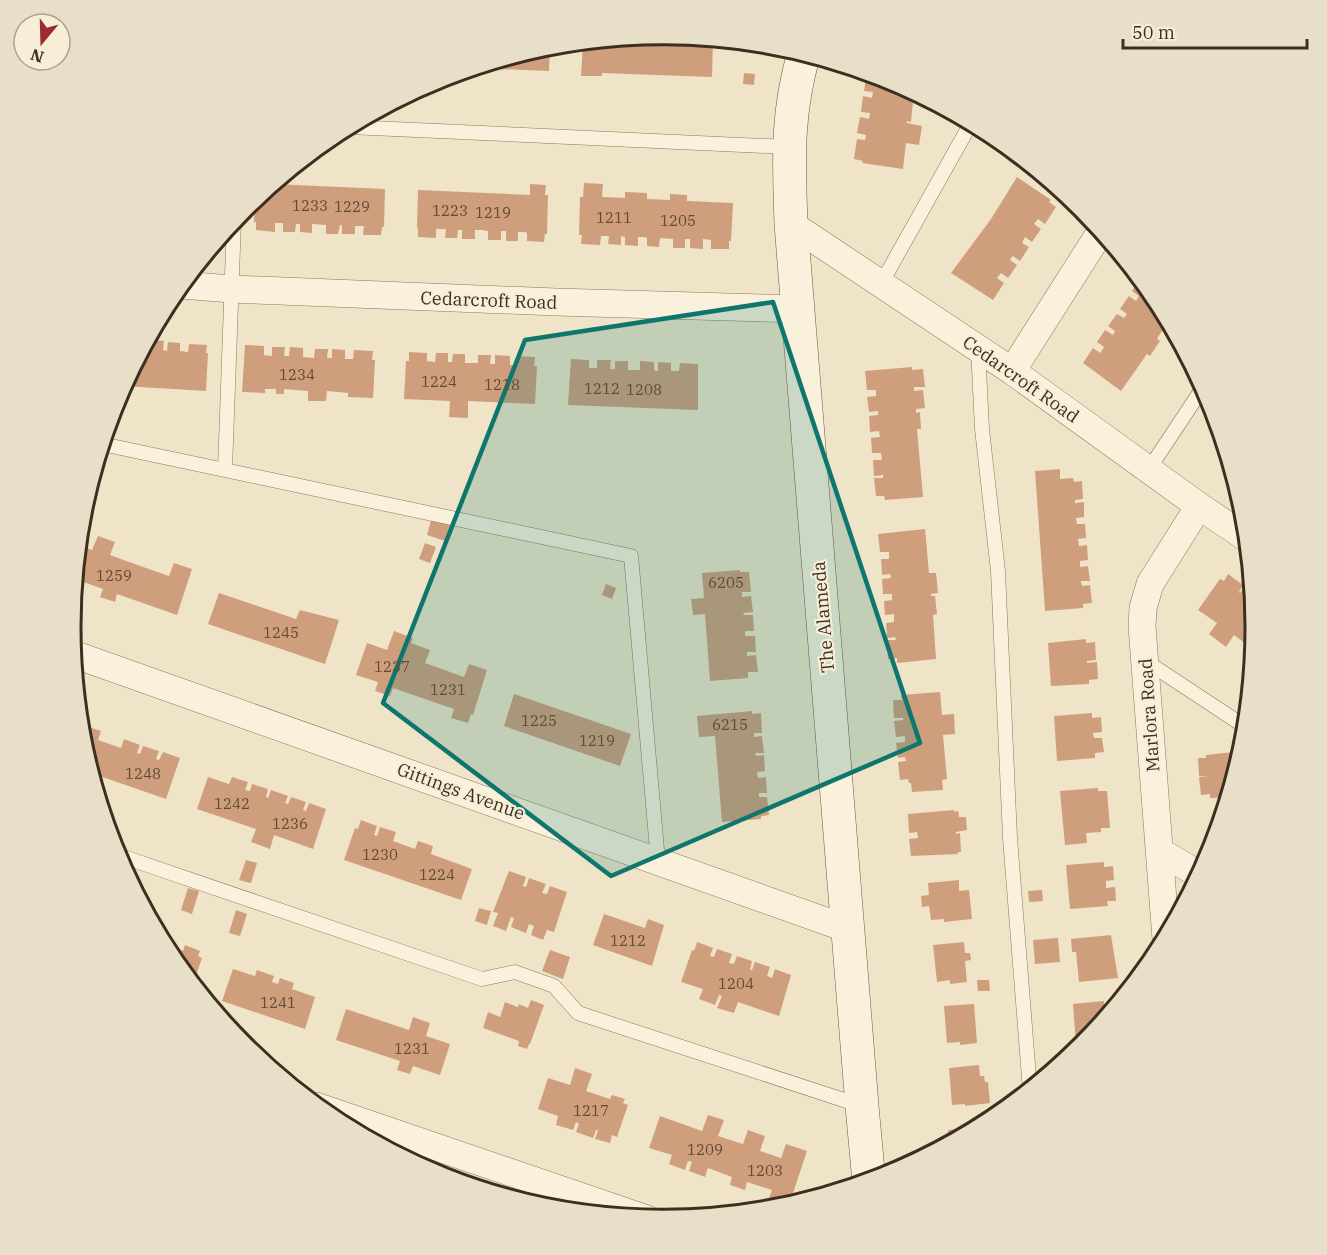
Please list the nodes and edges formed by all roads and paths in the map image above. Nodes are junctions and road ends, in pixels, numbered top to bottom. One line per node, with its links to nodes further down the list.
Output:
1 (802, 62): 4 (street, The Alameda)
2 (364, 128): 4 (lane)
3 (967, 130): 8 (lane)
4 (788, 147): 5 (street, The Alameda)
5 (791, 224): 8 (street, Cedarcroft Road); 11 (street, The Alameda)
6 (234, 235): 10 (lane)
7 (1096, 238): 13 (street)
8 (881, 284): 12 (street, Cedarcroft Road)
9 (192, 286): 10 (street, Cedarcroft Road)
10 (232, 289): 11 (street, Cedarcroft Road); 17 (lane)
11 (797, 309): 28 (street, The Alameda)
12 (978, 348): 13 (street, Cedarcroft Road); 29 (lane)
13 (1012, 371): 16 (street, Cedarcroft Road)
14 (1198, 396): 16 (lane)
15 (110, 446): 17 (lane)
16 (1149, 469): 18 (street, Cedarcroft Road)
17 (225, 470): 25 (lane)
18 (1199, 506): 19 (street, Cedarcroft Road); 21 (street, Marlora Road)
19 (1238, 531)
20 (82, 657): 25 (street, Gittings Avenue)
21 (1144, 660): 22 (lane); 23 (street, Marlora Road)
22 (1238, 723)
23 (1159, 851): 26 (street); 27 (street, Marlora Road)
24 (129, 859): 30 (lane)
25 (658, 861): 28 (street, Gittings Avenue)
26 (1193, 871)
27 (1165, 924)
28 (848, 930): 30 (street, The Alameda)
29 (1029, 1081)
30 (862, 1106): 32 (street, The Alameda)
31 (354, 1121): 33 (street)
32 (868, 1173)
33 (559, 1200)

